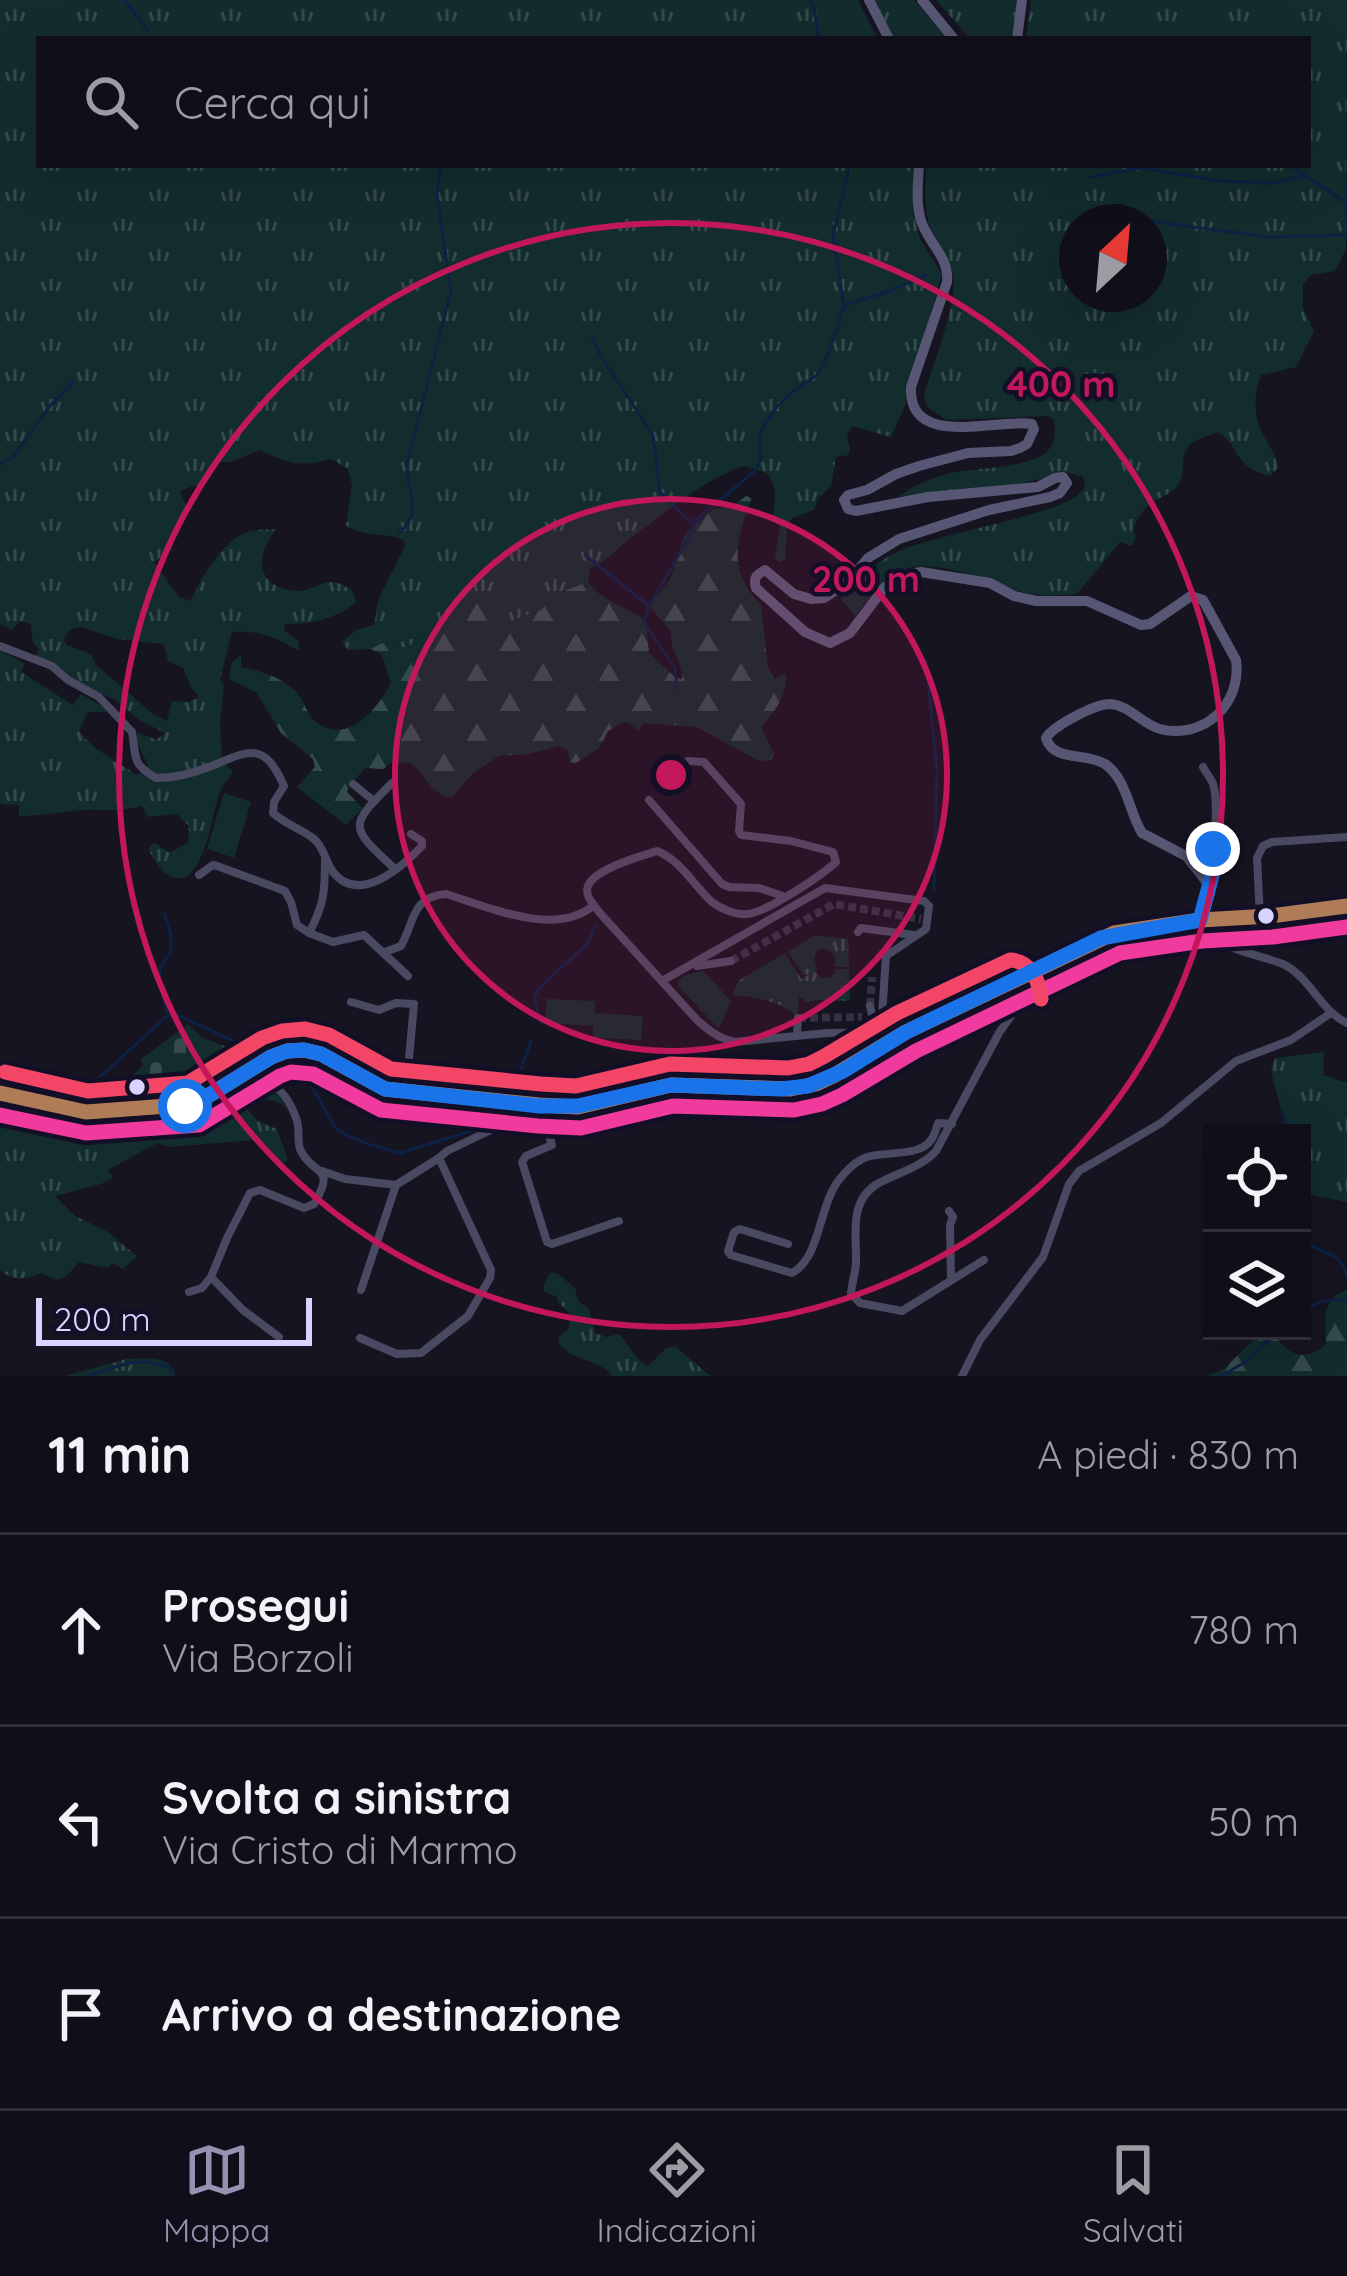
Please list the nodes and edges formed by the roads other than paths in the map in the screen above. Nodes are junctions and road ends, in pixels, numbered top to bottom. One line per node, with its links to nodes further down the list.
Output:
1 (868, 0): 4 (street)
2 (922, 0): 5 (street)
3 (1022, 0): 6 (street)
4 (887, 36)
5 (952, 36)
6 (1017, 36)
7 (919, 168): 20 (street)
8 (0, 646): 17 (street)
9 (688, 761): 21 (street)
10 (1203, 767): 20 (street)
11 (392, 783): 14 (street)
12 (353, 784): 14 (street)
13 (649, 800): 21 (street)
14 (374, 801): 18 (street)
15 (411, 834): 18 (street)
16 (1347, 836): 24 (street)
17 (325, 859): 18 (street); 27 (street)
18 (395, 869)
19 (200, 875): 27 (street)
20 (1209, 885): 26 (street)
21 (784, 897): 22 (street)
22 (594, 905): 30 (street); 36 (street)
23 (1347, 906): 24 (street)
24 (1260, 916): 26 (street)
25 (921, 919): 29 (street)
26 (1203, 920): 32 (street); 42 (street)
27 (309, 932): 30 (street)
28 (858, 932): 29 (street)
29 (919, 935): 33 (street); 48 (street)
30 (385, 952): 34 (street)
31 (731, 961): 33 (street)
32 (1047, 964): 35 (street); 38 (street)
33 (690, 968): 36 (street)
34 (408, 976)
35 (1012, 980): 37 (street); 38 (street)
36 (662, 982): 50 (street)
37 (981, 996): 40 (street); 47 (street)
38 (1020, 1001): 40 (street); 49 (street)
39 (351, 1003): 53 (street)
40 (991, 1010): 49 (street)
41 (868, 1013): 46 (street)
42 (1331, 1013): 44 (street); 71 (street)
43 (798, 1018): 50 (street)
44 (1347, 1022)
45 (854, 1031): 46 (street); 50 (street); 51 (street)
46 (876, 1032): 48 (street)
47 (906, 1032): 48 (street); 51 (street)
48 (887, 1033)
49 (999, 1033): 57 (street)
50 (797, 1035)
51 (862, 1059): 56 (street)
52 (0, 1093): 54 (street)
53 (406, 1093): 54 (street); 55 (street)
54 (208, 1096): 59 (street)
55 (501, 1102): 56 (street); 58 (street)
56 (539, 1106): 62 (street)
57 (952, 1124): 63 (street); 66 (street)
58 (440, 1158): 60 (street); 70 (street)
59 (322, 1172): 60 (street); 65 (street)
60 (396, 1185): 67 (street)
61 (949, 1210): 66 (street)
62 (619, 1221)
63 (788, 1244)
64 (984, 1260): 66 (street)
65 (211, 1277): 68 (street); 69 (street)
66 (951, 1281)
67 (361, 1290)
68 (189, 1292)
69 (279, 1337)
70 (360, 1338)
71 (962, 1376)

